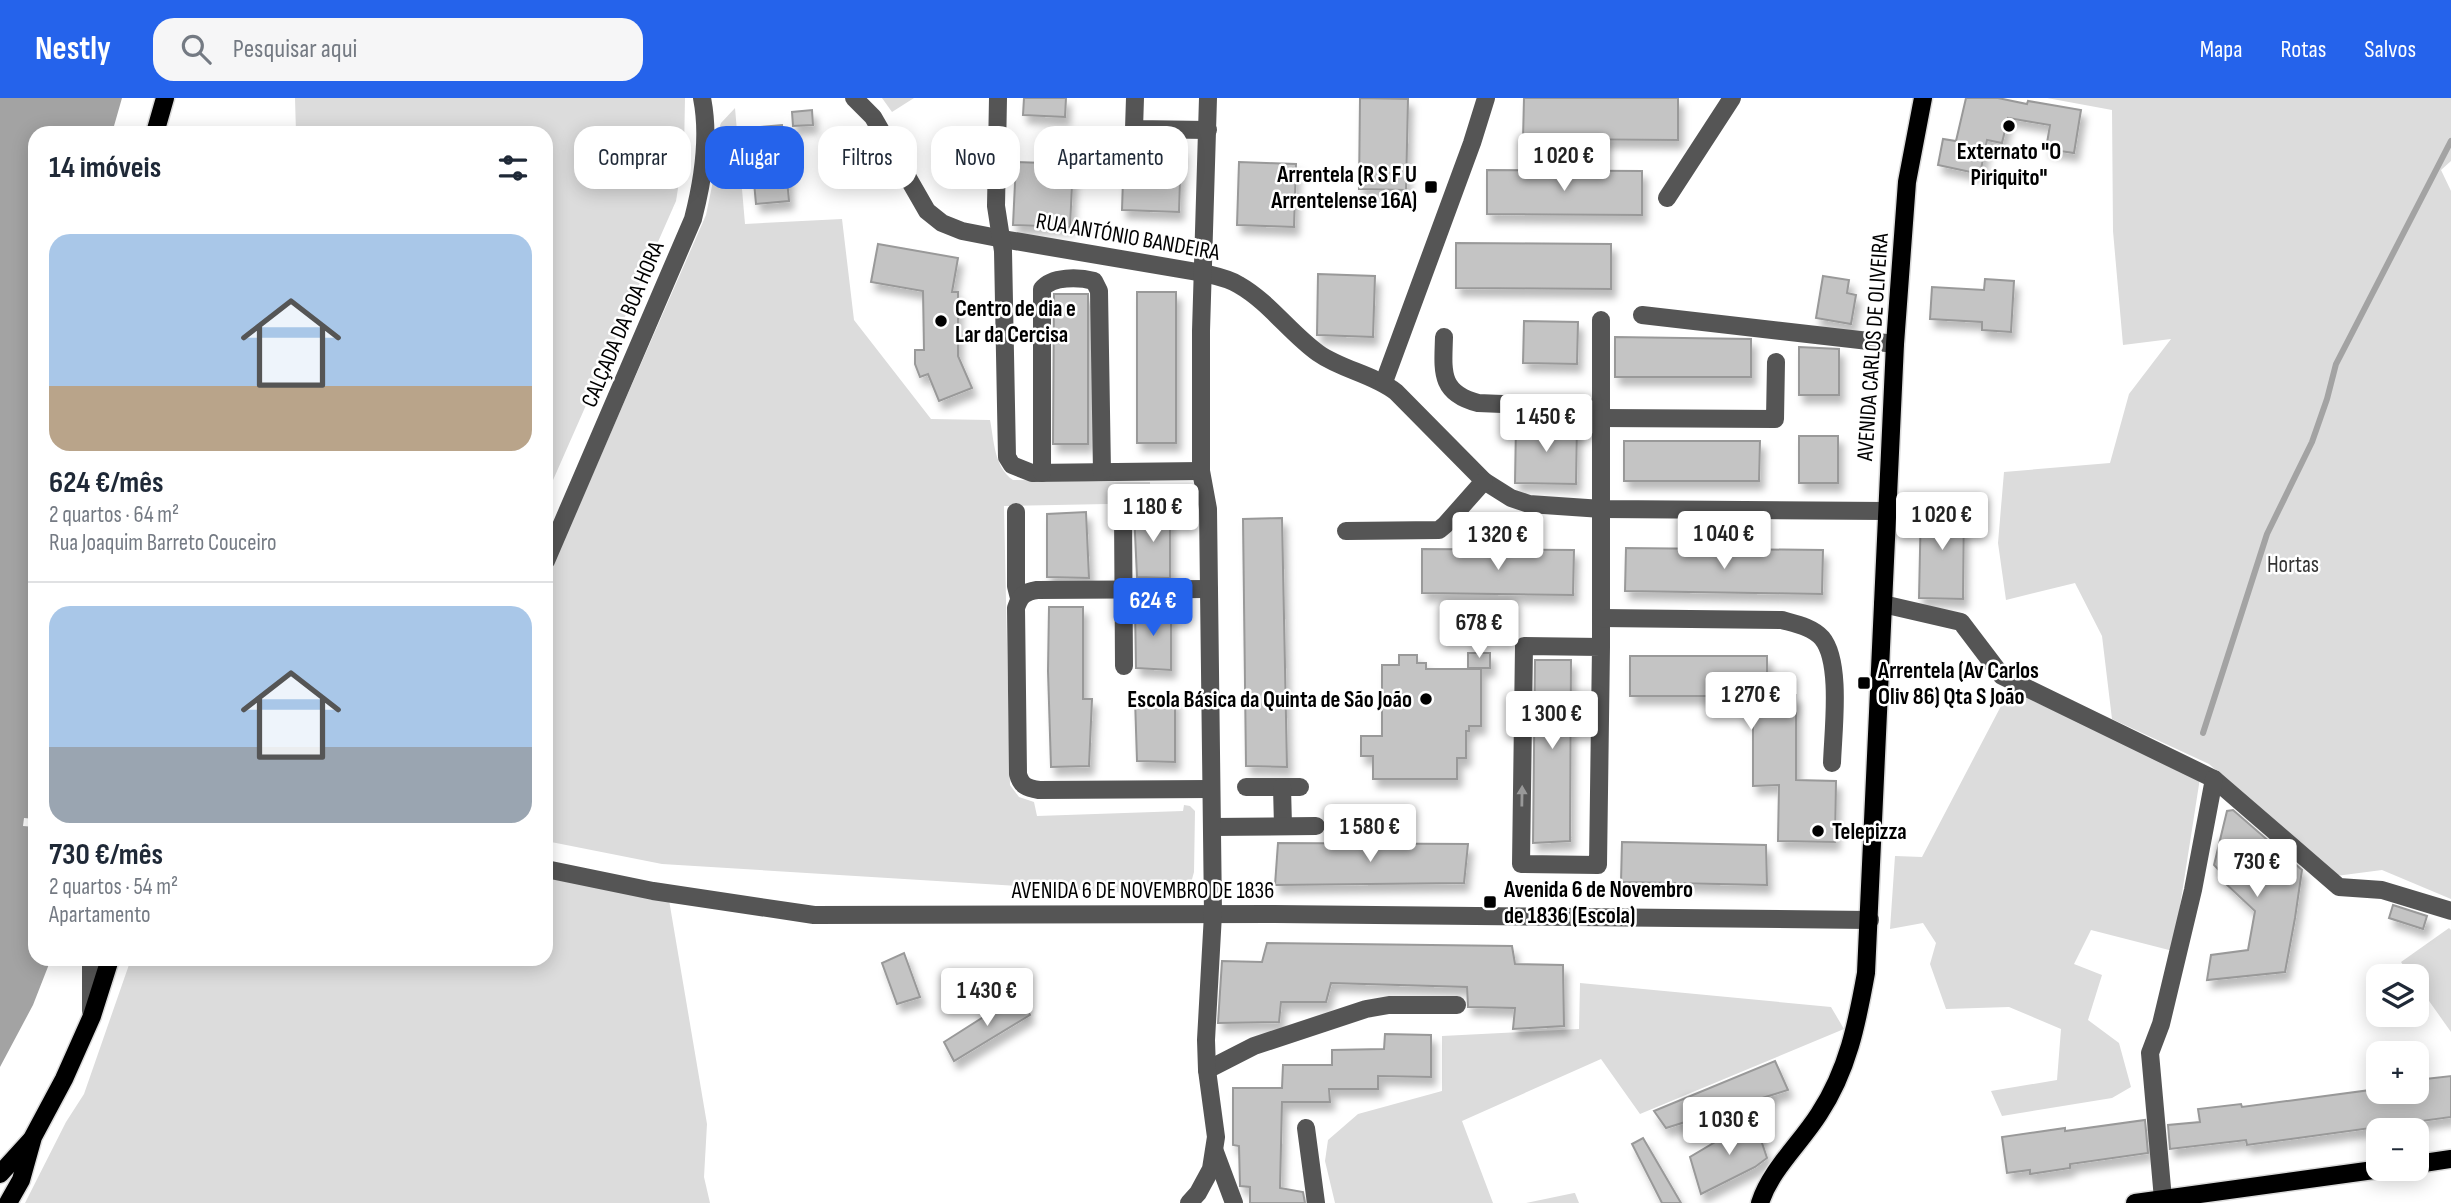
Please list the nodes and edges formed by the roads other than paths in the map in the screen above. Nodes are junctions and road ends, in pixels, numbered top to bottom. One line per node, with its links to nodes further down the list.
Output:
1 (165, 98): 10 (main road)
2 (702, 98): 31 (street, CALÇADA DA BOA HORA)
3 (854, 98): 13 (street, RUA ANTÓNIO BANDEIRA)
4 (998, 98): 13 (street)
5 (1135, 98): 11 (street)
6 (1208, 98): 11 (street)
7 (1486, 98): 20 (street)
8 (1732, 98): 12 (street)
9 (1923, 98): 18 (main road, AVENIDA CARLOS DE OLIVEIRA)
10 (157, 126)
11 (1208, 130): 14 (street)
12 (1667, 198)
13 (1003, 239): 14 (street, RUA ANTÓNIO BANDEIRA); 24 (street)
14 (1203, 273): 20 (street, RUA ANTÓNIO BANDEIRA); 22 (street)
15 (1642, 315): 18 (street)
16 (1601, 320): 21 (street)
17 (1444, 337): 21 (street)
18 (1895, 344): 27 (main road, AVENIDA CARLOS DE OLIVEIRA)
19 (1776, 362): 21 (street)
20 (1384, 382): 25 (street, RUA ANTÓNIO BANDEIRA)
21 (1601, 413): 26 (street)
22 (1201, 471): 23 (street); 33 (street)
23 (1102, 472): 24 (street); 24 (street)
24 (1042, 473)
25 (1483, 481): 26 (street, RUA ANTÓNIO BANDEIRA); 30 (street)
26 (1602, 509): 27 (street, RUA ANTÓNIO BANDEIRA); 36 (street)
27 (1886, 511): 35 (main road, AVENIDA CARLOS DE OLIVEIRA)
28 (1016, 512): 34 (street)
29 (1124, 513): 32 (street)
30 (1346, 531)
31 (553, 545)
32 (1124, 589): 33 (street); 34 (street); 38 (street)
33 (1209, 589): 42 (street)
34 (1019, 598): 42 (street)
35 (1884, 604): 40 (street); 49 (main road, AVENIDA CARLOS DE OLIVEIRA)
36 (1601, 618): 37 (street); 39 (street)
37 (1601, 647): 37 (street, one-way to 37)
38 (1124, 666)
39 (1832, 763)
40 (2214, 779): 47 (street); 62 (street)
41 (1246, 788): 43 (street)
42 (1211, 789): 45 (street)
43 (1283, 826): 44 (street); 45 (street)
44 (1316, 826)
45 (1212, 827): 48 (street)
46 (553, 870): 48 (street, AVENIDA 6 DE NOVEMBRO DE 1836)
47 (2451, 911)
48 (1213, 914): 49 (street, AVENIDA 6 DE NOVEMBRO DE 1836); 54 (street)
49 (1870, 920): 67 (main road, AVENIDA CARLOS DE OLIVEIRA)
50 (90, 966): 53 (street)
51 (108, 966): 53 (main road)
52 (1457, 1005): 54 (street)
53 (92, 1016): 56 (main road)
54 (1207, 1070): 57 (street)
55 (1306, 1128): 66 (street)
56 (33, 1137): 61 (main road); 63 (main road)
57 (1215, 1152): 64 (street); 65 (street)
58 (2451, 1159): 59 (main road)
59 (2429, 1162)
60 (2366, 1171): 62 (main road)
61 (1, 1172)
62 (2163, 1199): 68 (main road)
63 (8, 1203)
64 (1189, 1203)
65 (1234, 1203)
66 (1317, 1203)
67 (1760, 1203)
68 (2135, 1203)

